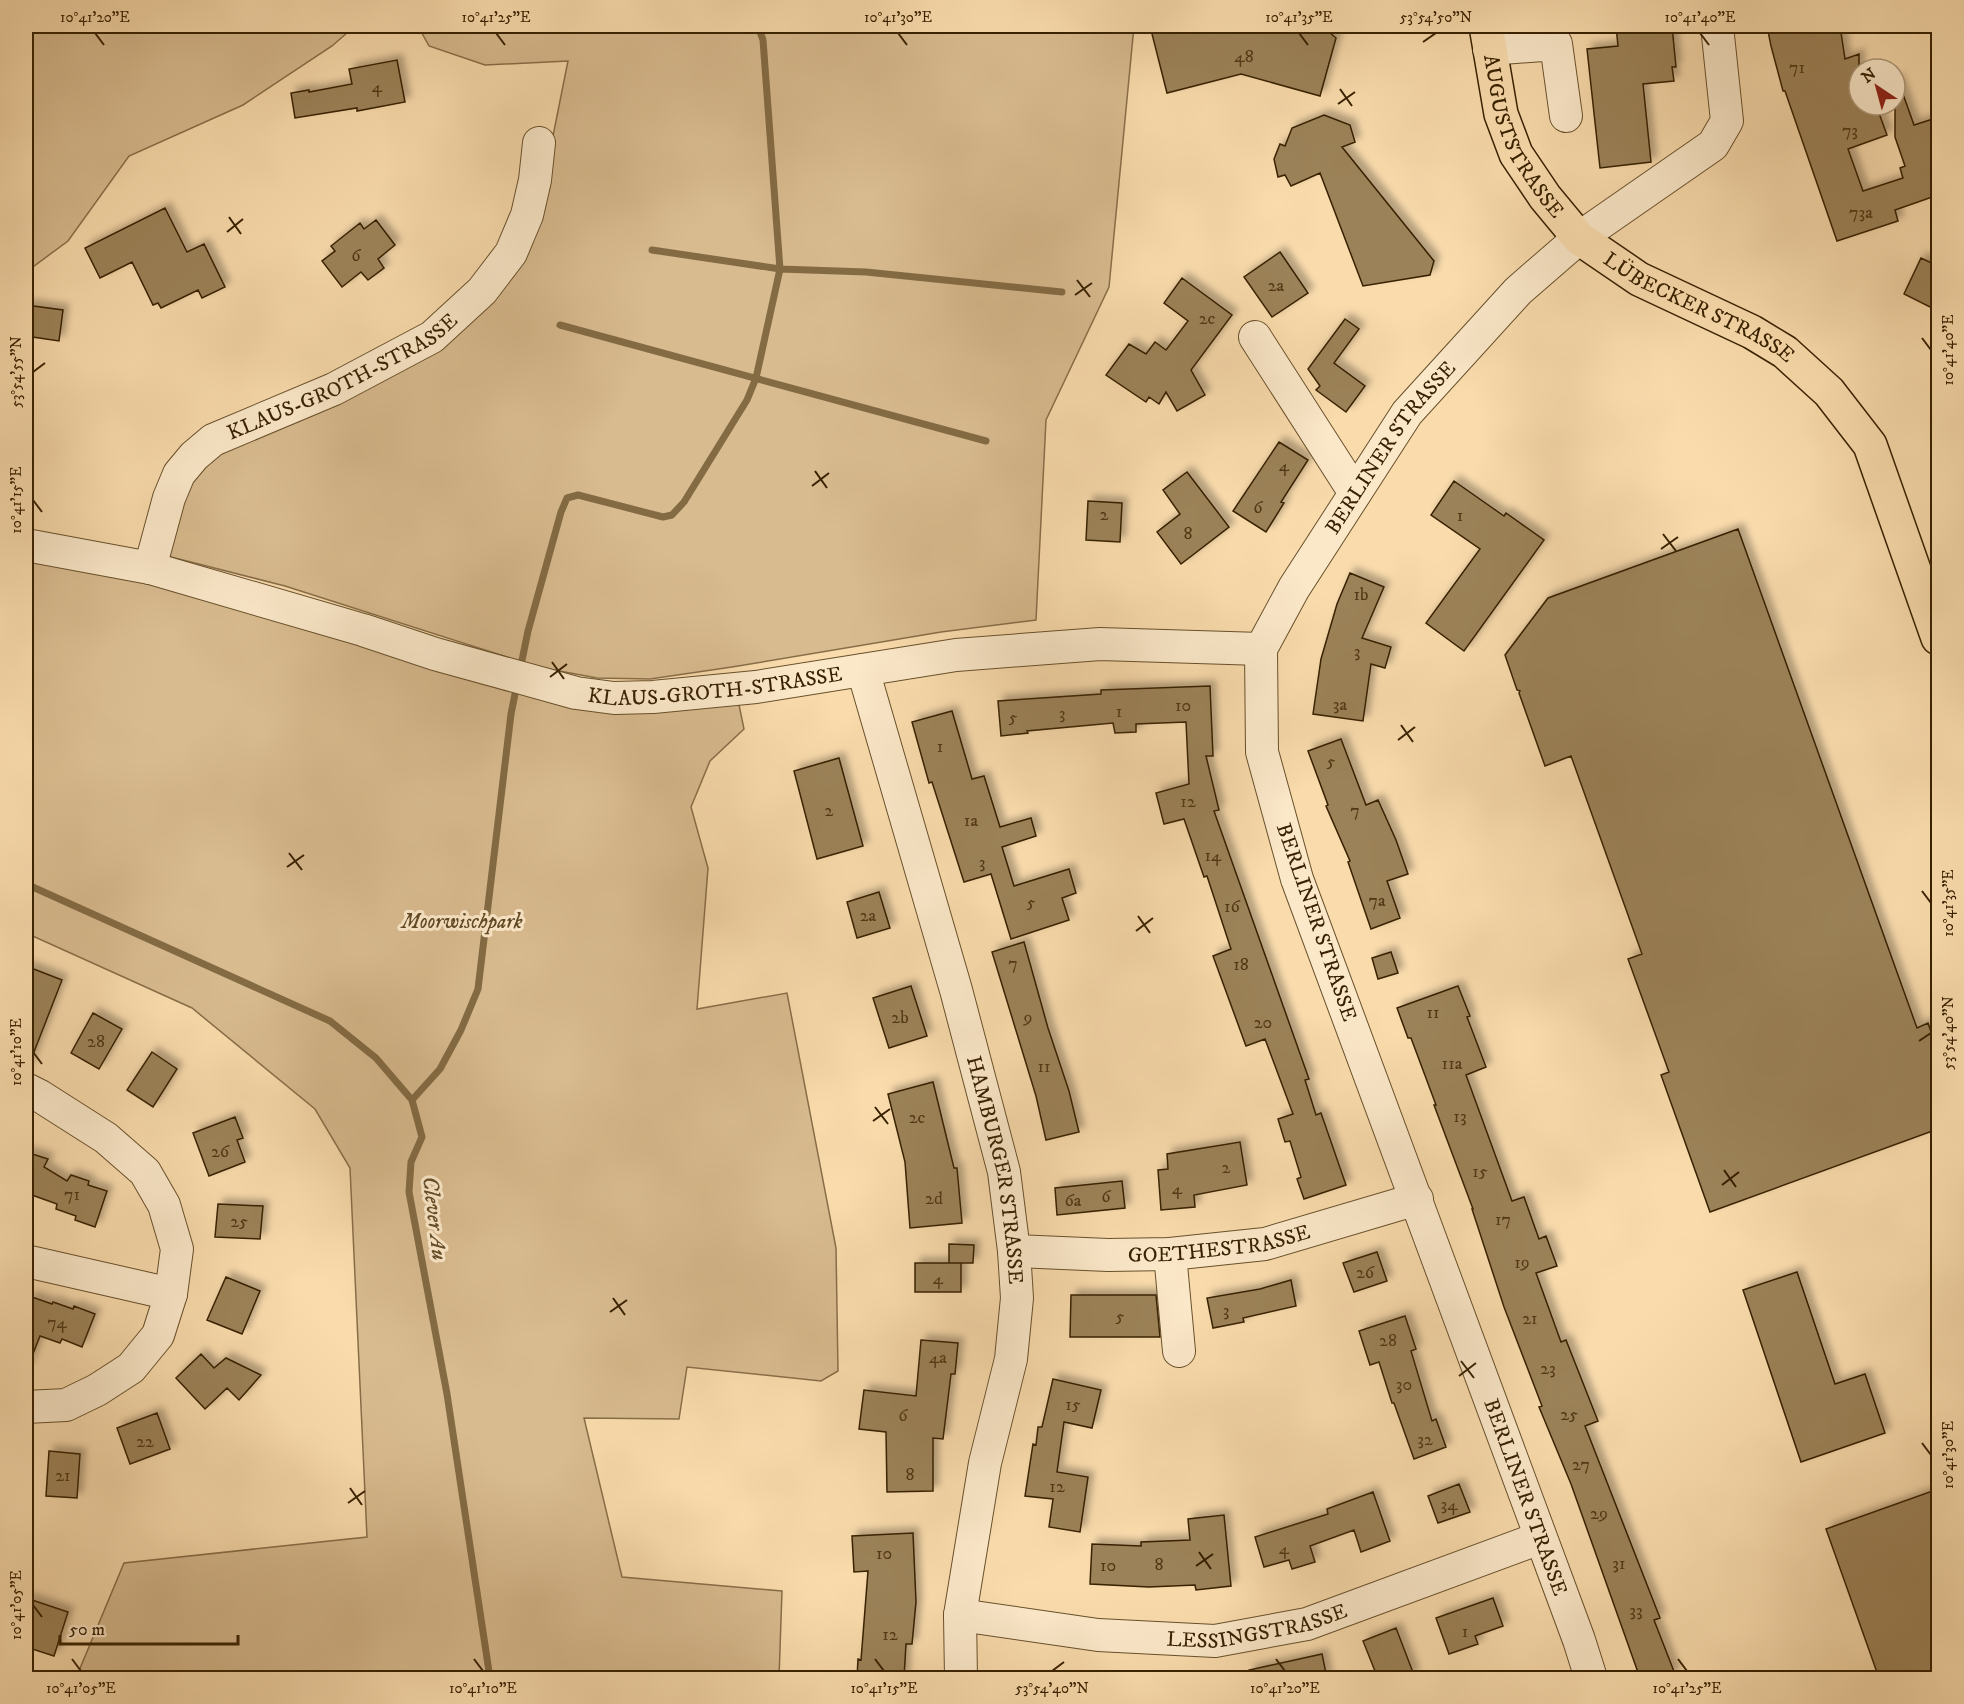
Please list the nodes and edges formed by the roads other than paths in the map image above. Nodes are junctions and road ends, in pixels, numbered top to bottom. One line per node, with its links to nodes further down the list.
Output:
1 (1717, 26): 5 (street, LÜBECKER STRASSE)
2 (1488, 37): 3 (street); 5 (main road, AUGUSTSTRASSE)
3 (1566, 116)
4 (538, 143): 9 (street, KLAUS-GROTH-STRASSE)
5 (1579, 238): 7 (street, BERLINER STRASSE); 10 (main road, LÜBECKER STRASSE)
6 (1256, 337): 7 (street)
7 (1355, 494): 11 (street, BERLINER STRASSE)
8 (26, 545): 9 (street, KLAUS-GROTH-STRASSE)
9 (150, 568): 12 (street, KLAUS-GROTH-STRASSE)
10 (1938, 638)
11 (1261, 650): 12 (street, KLAUS-GROTH-STRASSE); 14 (street, BERLINER STRASSE)
12 (863, 670): 15 (street, HAMBURGER STRASSE)
13 (26, 1089): 18 (street)
14 (1417, 1199): 16 (street, GOETHESTRASSE); 21 (street, BERLINER STRASSE)
15 (1014, 1251): 16 (street, GOETHESTRASSE); 22 (street, HAMBURGER STRASSE)
16 (1170, 1254): 19 (street)
17 (26, 1261): 18 (street)
18 (171, 1294): 20 (street)
19 (1179, 1351)
20 (26, 1407)
21 (1540, 1538): 22 (street, LESSINGSTRASSE); 24 (street, BERLINER STRASSE)
22 (960, 1615): 23 (street, HAMBURGER STRASSE)
23 (961, 1678)
24 (1591, 1678)

